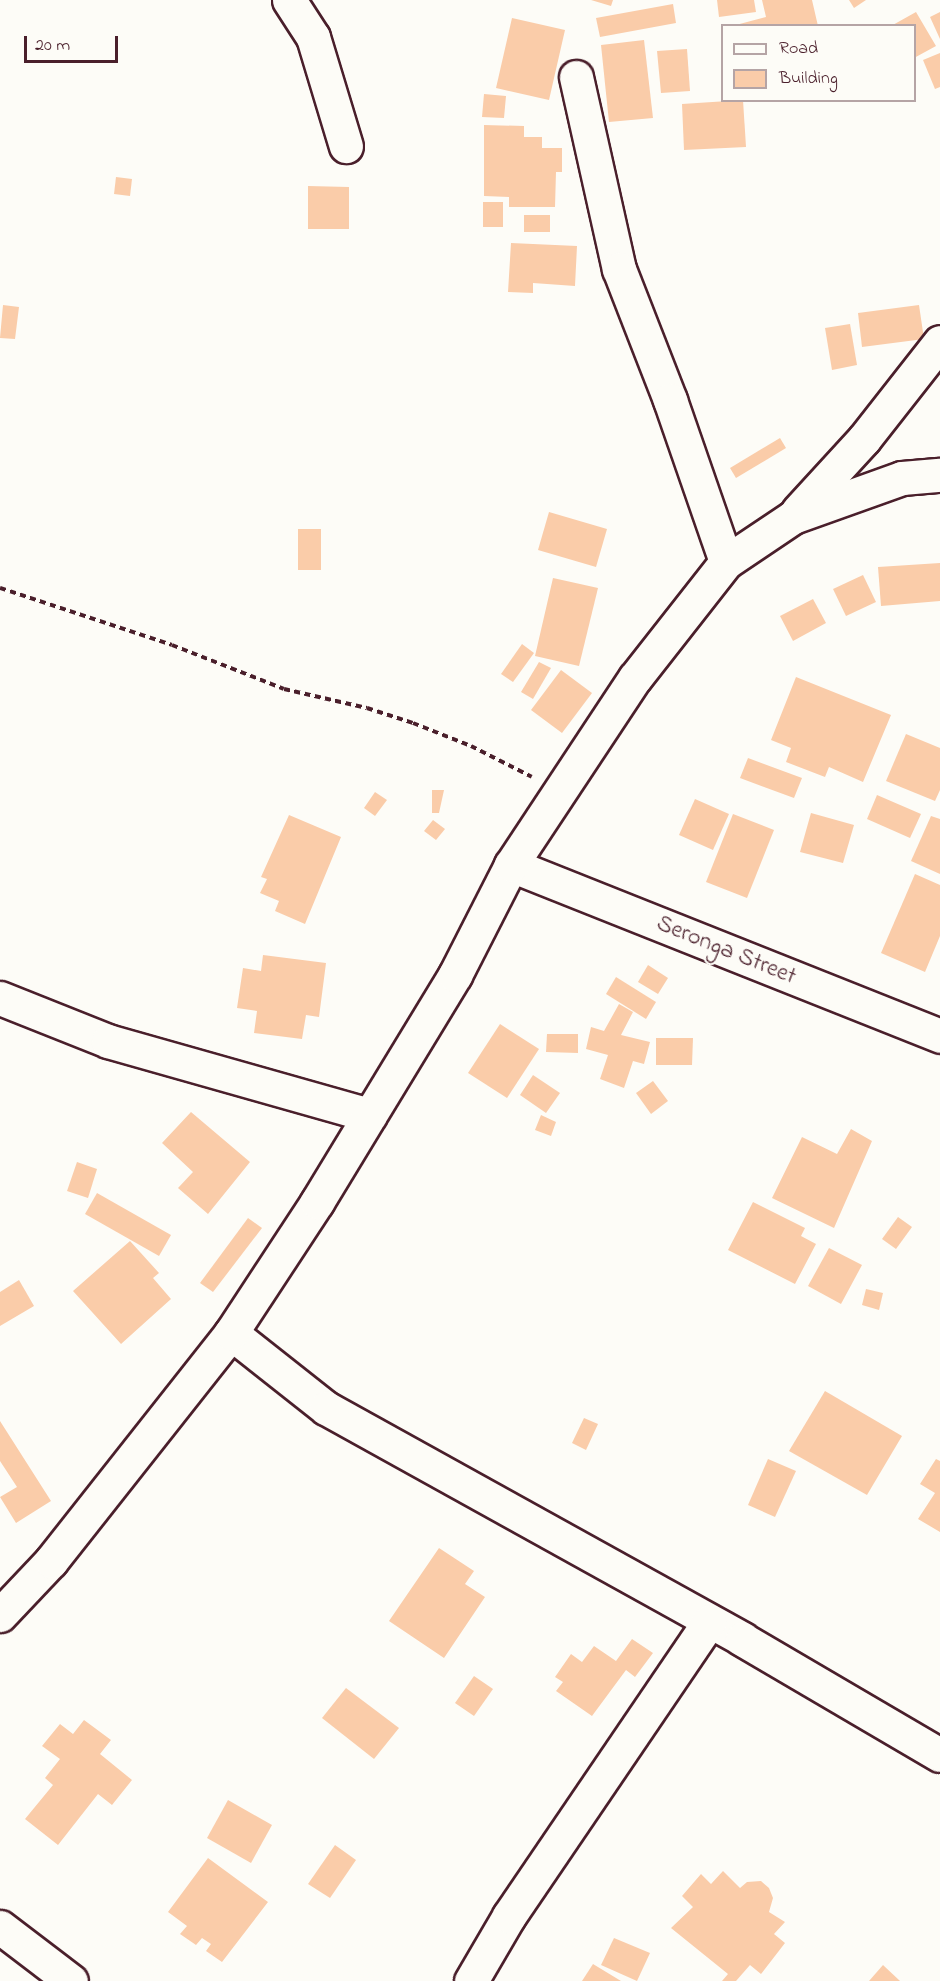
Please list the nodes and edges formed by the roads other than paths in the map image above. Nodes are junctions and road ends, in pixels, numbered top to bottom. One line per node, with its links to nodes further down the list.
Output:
1 (289, 0): 3 (street)
2 (576, 77): 7 (street)
3 (346, 146)
4 (940, 342): 6 (street)
5 (940, 475): 6 (street)
6 (793, 517): 7 (street)
7 (726, 562): 8 (street)
8 (511, 866): 10 (street, Seronga Street); 11 (street)
9 (0, 998): 11 (street)
10 (940, 1036)
11 (370, 1115): 12 (street)
12 (231, 1333): 13 (street); 14 (street)
13 (0, 1615)
14 (709, 1622): 15 (street); 18 (street)
15 (940, 1755)
16 (0, 1927): 17 (street)
17 (71, 1981)
18 (471, 1981)

